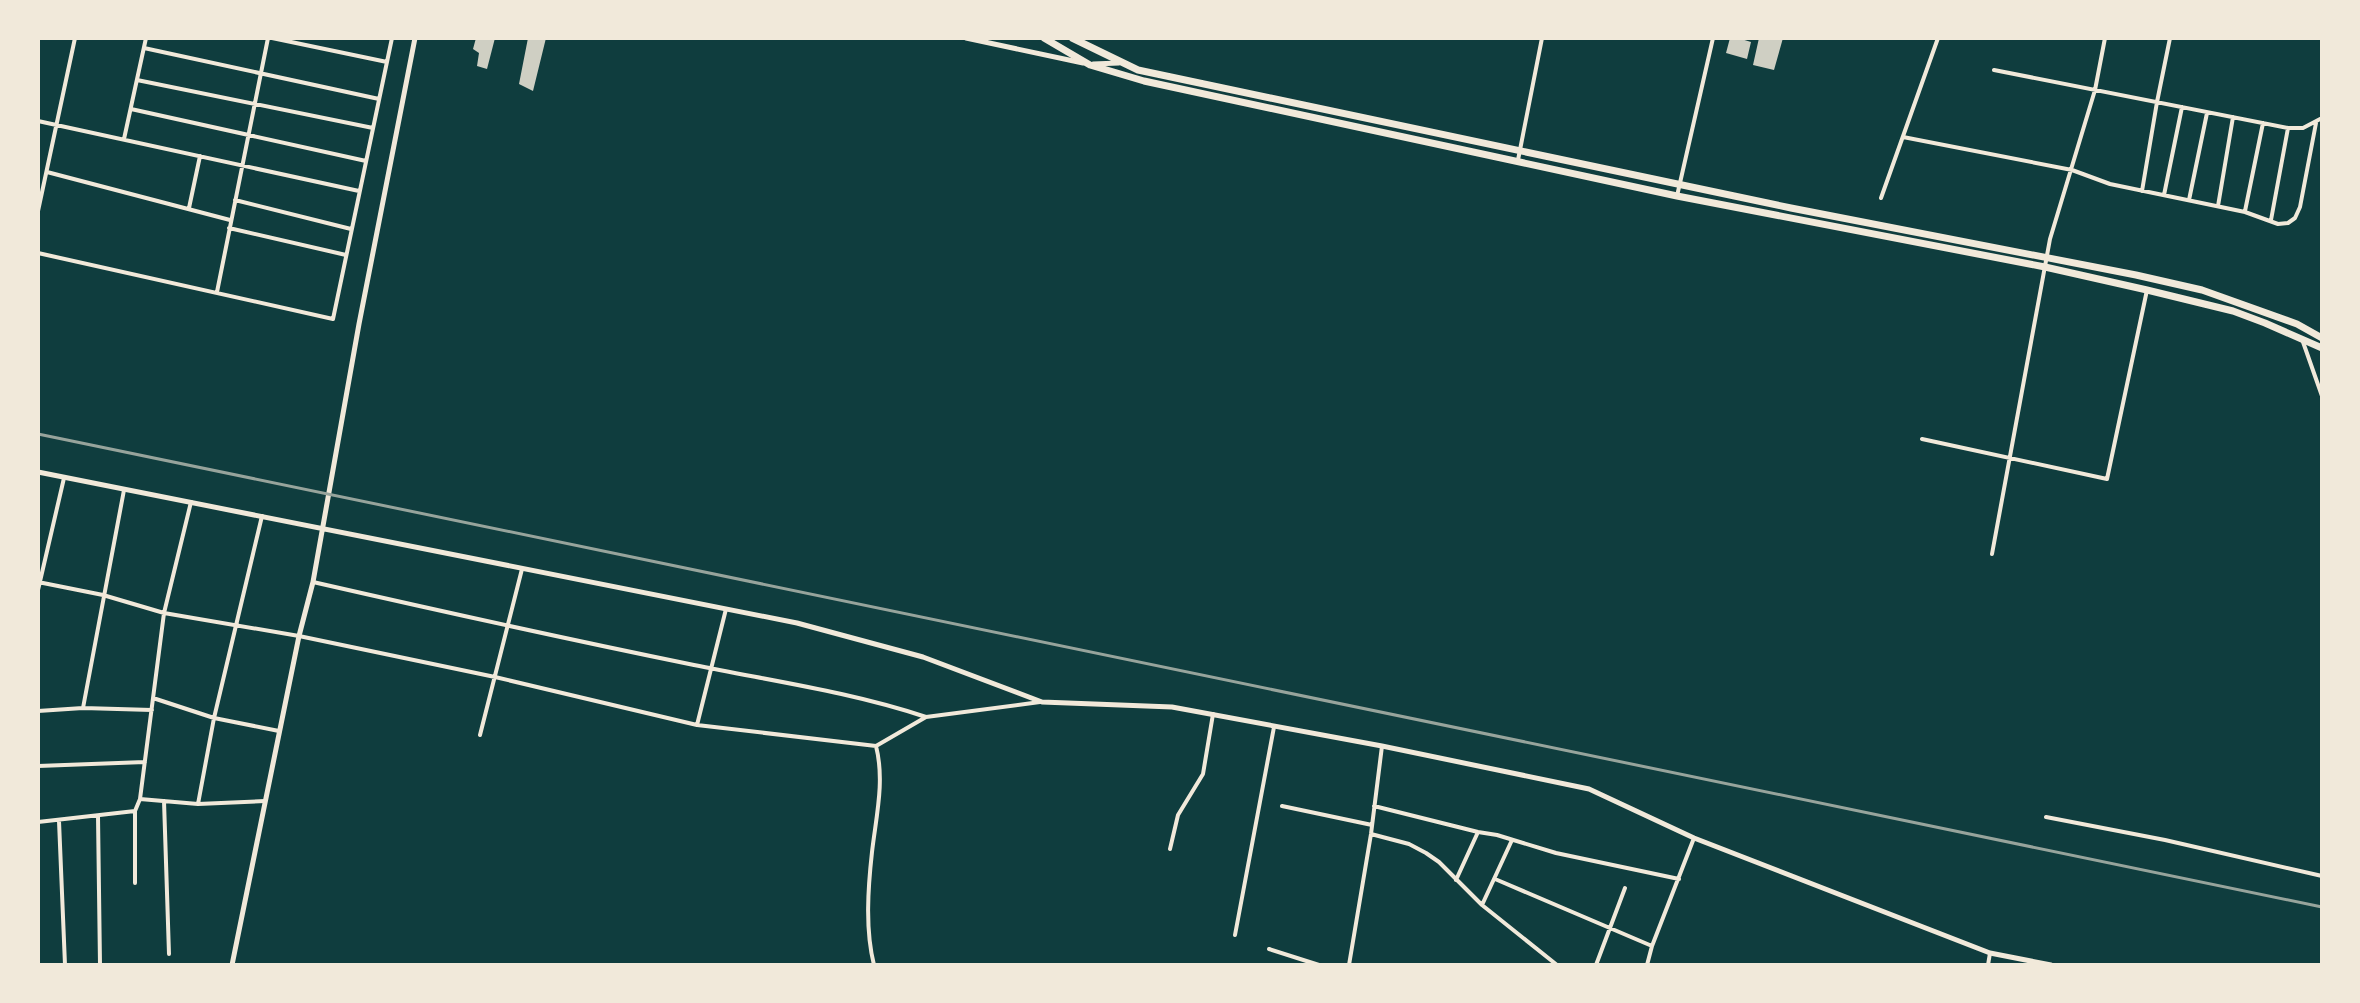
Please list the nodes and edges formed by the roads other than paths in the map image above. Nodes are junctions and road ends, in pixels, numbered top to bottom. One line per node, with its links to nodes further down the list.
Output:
1 (75, 38): 33 (street)
2 (146, 38): 14 (street)
3 (270, 38): 15 (street); 19 (street)
4 (392, 38): 15 (street)
5 (415, 38): 79 (street)
6 (966, 38): 17 (street)
7 (1044, 38): 17 (main road)
8 (1072, 38): 16 (main road)
9 (1542, 38): 39 (street)
10 (1713, 38): 46 (street)
11 (1938, 38): 37 (street)
12 (2105, 38): 21 (street)
13 (2170, 38): 23 (street)
14 (144, 48): 19 (street); 20 (street)
15 (387, 62): 22 (street)
16 (1120, 63): 17 (street); 39 (main road)
17 (1090, 65): 42 (main road)
18 (1994, 70): 21 (street)
19 (261, 74): 22 (street); 24 (street)
20 (137, 80): 24 (street); 26 (street)
21 (2095, 90): 23 (street); 44 (street)
22 (379, 99): 34 (street)
23 (2157, 102): 25 (street); 48 (street)
24 (254, 103): 34 (street); 36 (street)
25 (2182, 107): 27 (street); 49 (street)
26 (131, 109): 36 (street); 38 (street)
27 (2207, 112): 28 (street); 53 (street)
28 (2233, 117): 31 (street); 54 (street)
29 (2322, 118): 32 (street)
30 (38, 121): 33 (street)
31 (2263, 123): 35 (street); 57 (street)
32 (2316, 123): 35 (street); 59 (street)
33 (57, 125): 38 (street); 45 (street)
34 (373, 128): 41 (street)
35 (2288, 128): 59 (street)
36 (248, 133): 41 (street); 43 (street)
37 (1903, 137): 44 (street); 51 (street)
38 (124, 139): 40 (street)
39 (1521, 151): 42 (street); 46 (main road)
40 (200, 156): 43 (street); 55 (street)
41 (366, 161): 47 (street)
42 (1517, 162): 50 (main road)
43 (241, 165): 47 (street); 52 (street)
44 (2072, 170): 48 (street); 64 (street)
45 (47, 172): 55 (street); 56 (street)
46 (1680, 185): 50 (street); 64 (main road)
47 (359, 191): 61 (street)
48 (2142, 191): 49 (street)
49 (2164, 195): 53 (street)
50 (1677, 196): 65 (main road)
51 (1881, 198)
52 (235, 200): 58 (street); 61 (street)
53 (2189, 200): 54 (street)
54 (2218, 206): 57 (street)
55 (189, 209): 58 (street)
56 (38, 211)
57 (2245, 212): 59 (street)
58 (231, 220): 60 (street)
59 (2270, 221)
60 (229, 228): 63 (street); 67 (street)
61 (351, 229): 63 (street)
62 (38, 253): 67 (street)
63 (346, 255): 67 (street)
64 (2047, 256): 65 (street); 68 (main road)
65 (2045, 267): 66 (main road); 73 (street)
66 (2147, 290): 69 (main road); 73 (street)
67 (217, 292)
68 (2322, 338)
69 (2302, 340): 70 (main road); 71 (street)
70 (2322, 348)
71 (2322, 396)
72 (1922, 439): 73 (street)
73 (2010, 457): 80 (street)
74 (38, 472): 75 (street)
75 (64, 478): 76 (street); 82 (street)
76 (124, 490): 77 (street); 85 (street)
77 (191, 502): 78 (street); 87 (street)
78 (262, 516): 79 (street); 88 (street)
79 (323, 527): 81 (street); 83 (street)
80 (1992, 554)
81 (522, 569): 86 (street); 89 (street)
82 (39, 582): 84 (street); 85 (street)
83 (313, 582): 89 (street); 90 (street)
84 (38, 590)
85 (103, 595): 87 (street); 95 (street)
86 (726, 609): 91 (street); 94 (street)
87 (164, 613): 88 (street); 93 (street)
88 (238, 624): 90 (street); 100 (street)
89 (508, 626): 91 (street); 92 (street)
90 (299, 636): 92 (street); 103 (street)
91 (712, 669): 99 (street); 101 (street)
92 (495, 677): 101 (street); 104 (street)
93 (153, 698): 96 (street); 100 (street)
94 (1042, 702): 98 (street); 99 (street)
95 (83, 708): 96 (street); 97 (street)
96 (152, 710): 107 (street)
97 (38, 711)
98 (1213, 714): 102 (street); 125 (street)
99 (926, 717): 105 (street)
100 (214, 718): 103 (street); 112 (street)
101 (697, 725): 105 (street)
102 (1274, 727): 106 (street); 134 (street)
103 (279, 731): 111 (street)
104 (480, 735)
105 (876, 746): 142 (street)
106 (1382, 746): 114 (street); 123 (street)
107 (145, 762): 108 (street); 109 (street)
108 (38, 766)
109 (140, 799): 110 (street); 115 (street)
110 (164, 801): 112 (street); 138 (street)
111 (265, 801): 112 (street); 141 (street)
112 (198, 804)
113 (1282, 806): 120 (street)
114 (1374, 806): 120 (street); 121 (street)
115 (135, 811): 116 (street); 130 (street)
116 (98, 816): 118 (street); 140 (street)
117 (2046, 817): 126 (street)
118 (59, 821): 119 (street); 139 (street)
119 (38, 822)
120 (1372, 825): 122 (street)
121 (1478, 832): 124 (street); 129 (street)
122 (1371, 834): 129 (street); 144 (street)
123 (1694, 838): 128 (street); 137 (street)
124 (1512, 840): 127 (street); 128 (street)
125 (1170, 849)
126 (2322, 876)
127 (1495, 879): 132 (street); 133 (street)
128 (1679, 879): 135 (street)
129 (1456, 880): 132 (street)
130 (135, 883)
131 (1625, 888): 133 (street)
132 (1482, 905): 145 (street)
133 (1609, 928): 135 (street); 146 (street)
134 (1235, 935)
135 (1652, 946): 147 (street)
136 (1269, 949): 143 (street)
137 (1990, 953): 148 (street); 149 (street)
138 (169, 954)
139 (65, 965)
140 (100, 965)
141 (232, 965)
142 (874, 965)
143 (1319, 965)
144 (1349, 965)
145 (1557, 965)
146 (1596, 965)
147 (1647, 965)
148 (1988, 965)
149 (2051, 965)

